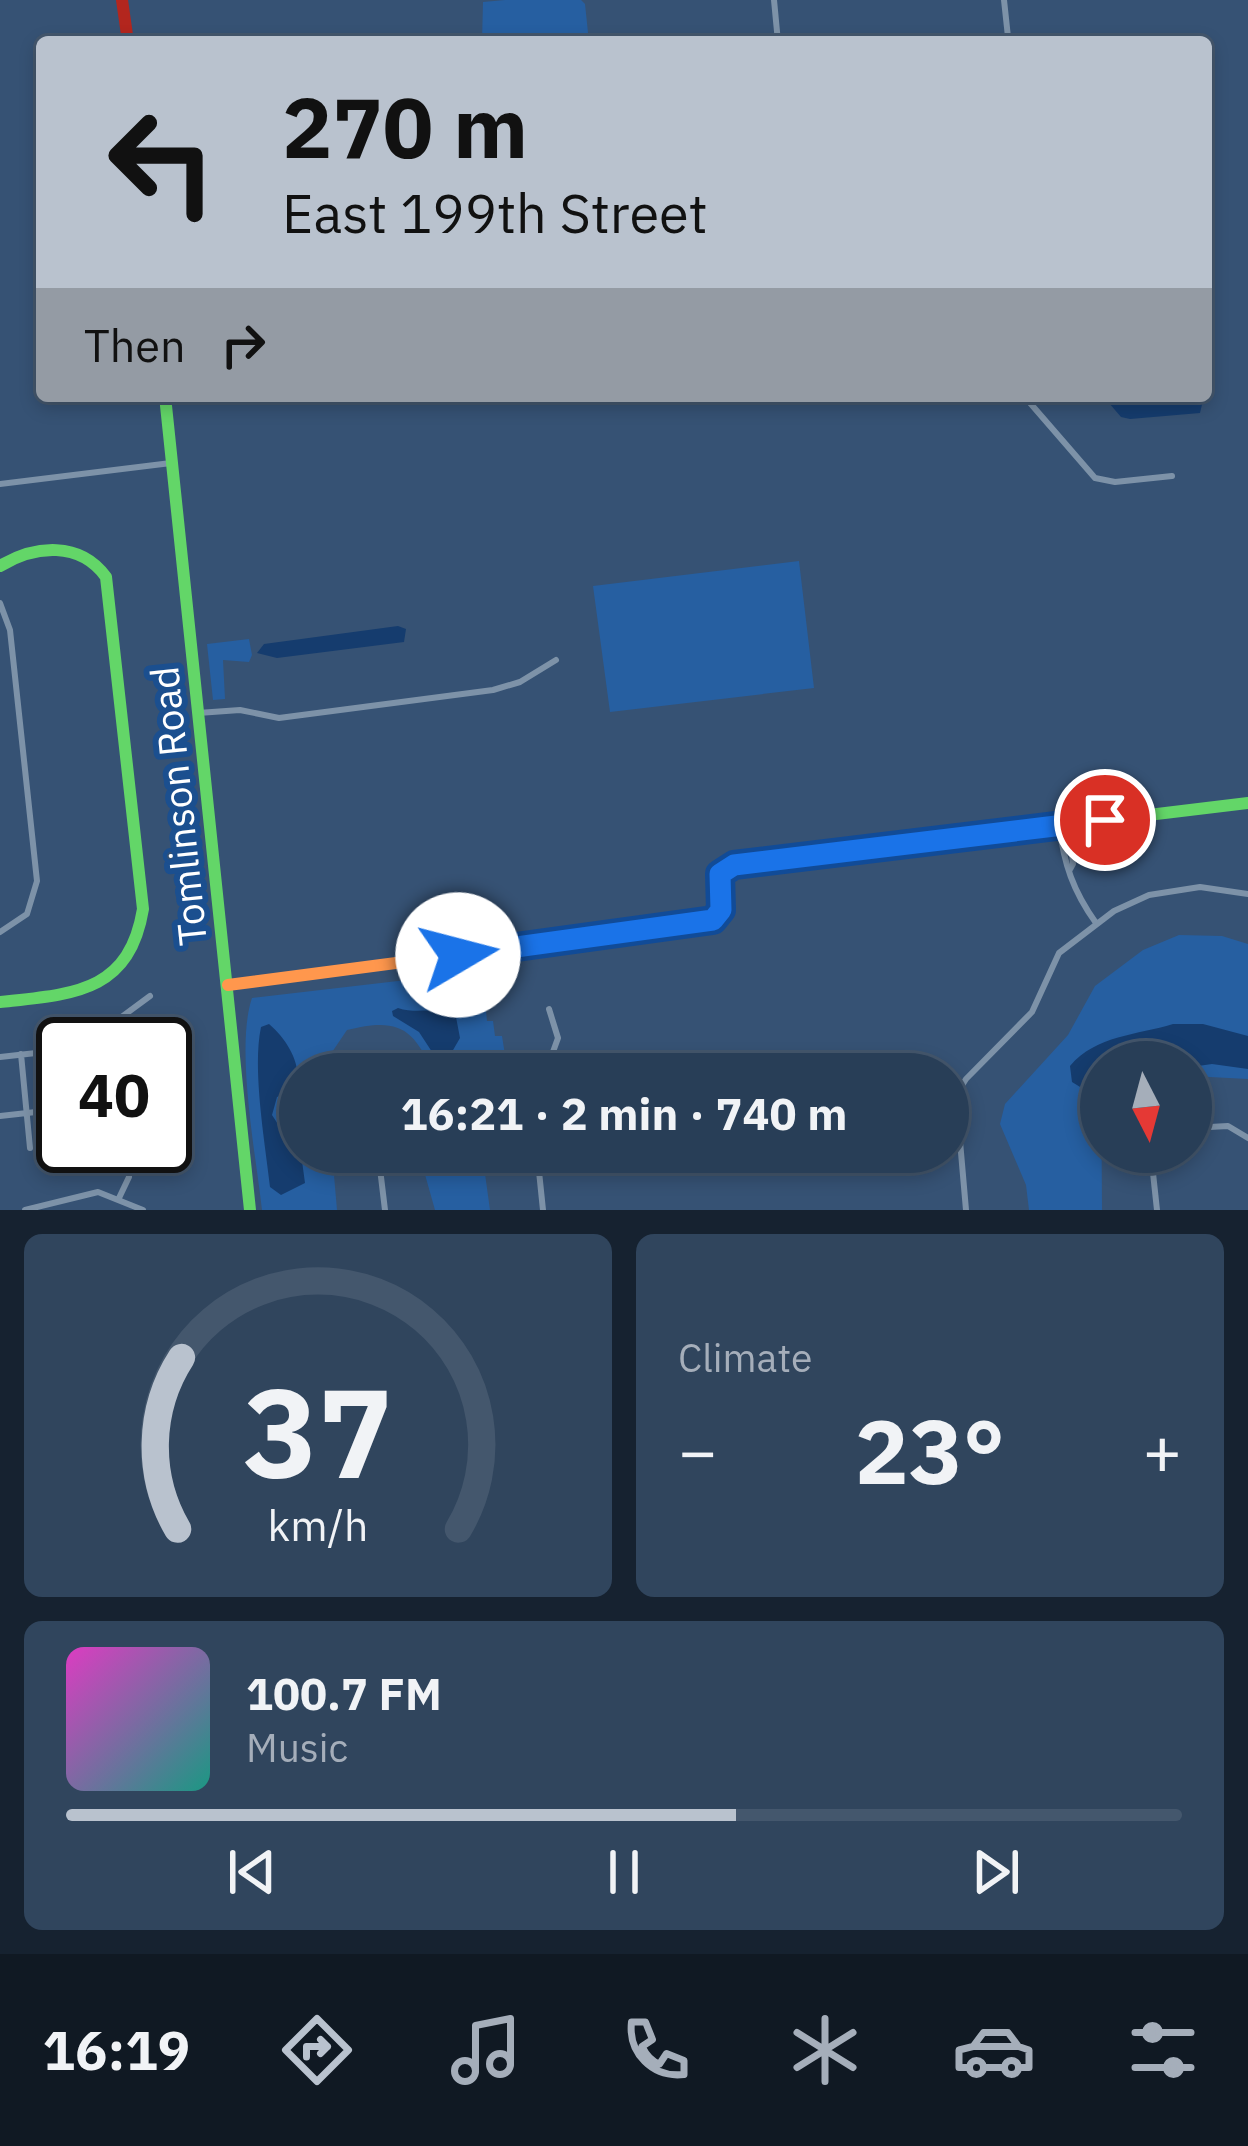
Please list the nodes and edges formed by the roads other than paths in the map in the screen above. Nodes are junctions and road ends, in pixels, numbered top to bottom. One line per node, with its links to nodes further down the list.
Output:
1 (122, 0): 4 (street)
2 (774, 0): 5 (street)
3 (1004, 0): 6 (street)
4 (127, 36)
5 (777, 36)
6 (1008, 36)
7 (166, 402): 9 (street, Tomlinson Road)
8 (1029, 402): 10 (street)
9 (171, 463): 11 (street); 15 (street, Tomlinson Road)
10 (1172, 476)
11 (0, 484)
12 (0, 566): 23 (street)
13 (0, 603): 20 (street)
14 (556, 660): 15 (street)
15 (198, 713): 21 (street, Tomlinson Road)
16 (1248, 803): 17 (street)
17 (1064, 825): 19 (street); 21 (street)
18 (1248, 894): 19 (street)
19 (1096, 922): 46 (street)
20 (0, 932)
21 (228, 985): 43 (street, Tomlinson Road)
22 (150, 996): 25 (street)
23 (0, 1002)
24 (548, 1010): 27 (street)
25 (122, 1017)
26 (36, 1053): 28 (street)
27 (553, 1053)
28 (21, 1054): 29 (street); 31 (street)
29 (0, 1057)
30 (36, 1112): 31 (street)
31 (26, 1113): 32 (street); 35 (street)
32 (0, 1116)
33 (1212, 1127): 34 (street)
34 (1248, 1138)
35 (30, 1148)
36 (129, 1173): 40 (street)
37 (381, 1173): 44 (street)
38 (539, 1173): 45 (street)
39 (1153, 1173): 47 (street)
40 (119, 1198): 41 (street); 42 (street)
41 (30, 1209)
42 (142, 1210)
43 (250, 1210)
44 (385, 1210)
45 (543, 1210)
46 (967, 1210)
47 (1157, 1210)

